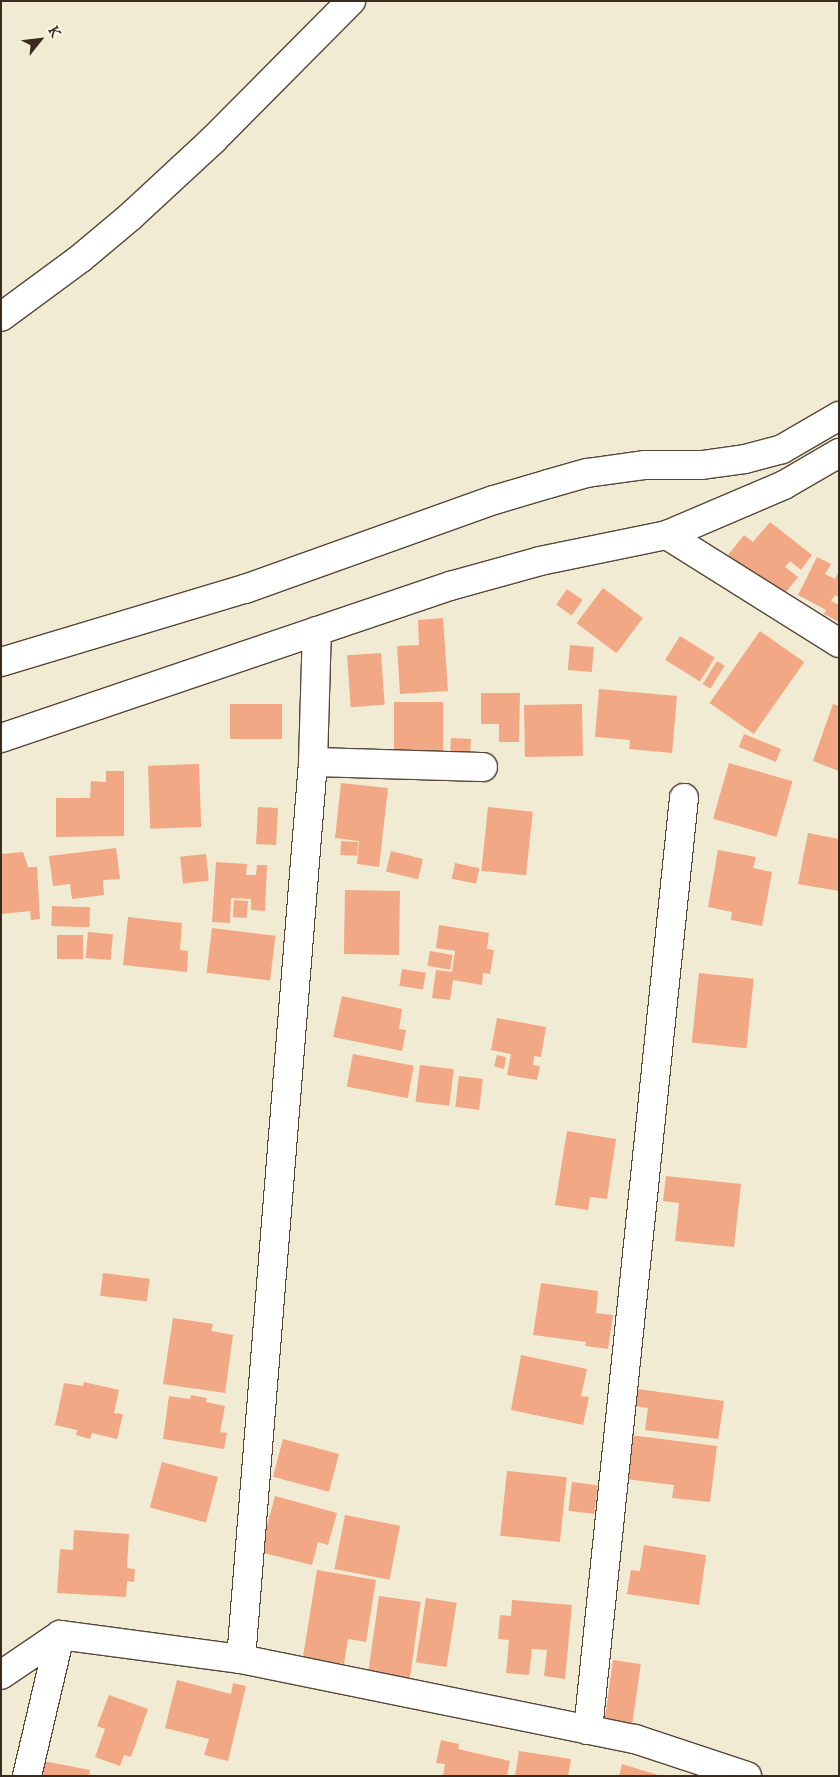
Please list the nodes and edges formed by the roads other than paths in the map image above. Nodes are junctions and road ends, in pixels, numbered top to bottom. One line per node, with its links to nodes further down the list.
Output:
1 (351, 1): 2 (street)
2 (1, 317)
3 (839, 416): 8 (street)
4 (839, 453): 5 (street)
5 (667, 535): 6 (street); 7 (street)
6 (317, 632): 9 (street); 10 (street)
7 (839, 643)
8 (1, 662)
9 (1, 738)
10 (312, 762): 11 (street); 14 (street)
11 (483, 768)
12 (684, 798): 16 (street)
13 (60, 1635): 14 (street); 15 (street); 17 (street)
14 (242, 1659): 16 (street)
15 (1, 1676)
16 (588, 1730): 18 (street)
17 (26, 1776)
18 (747, 1776)

